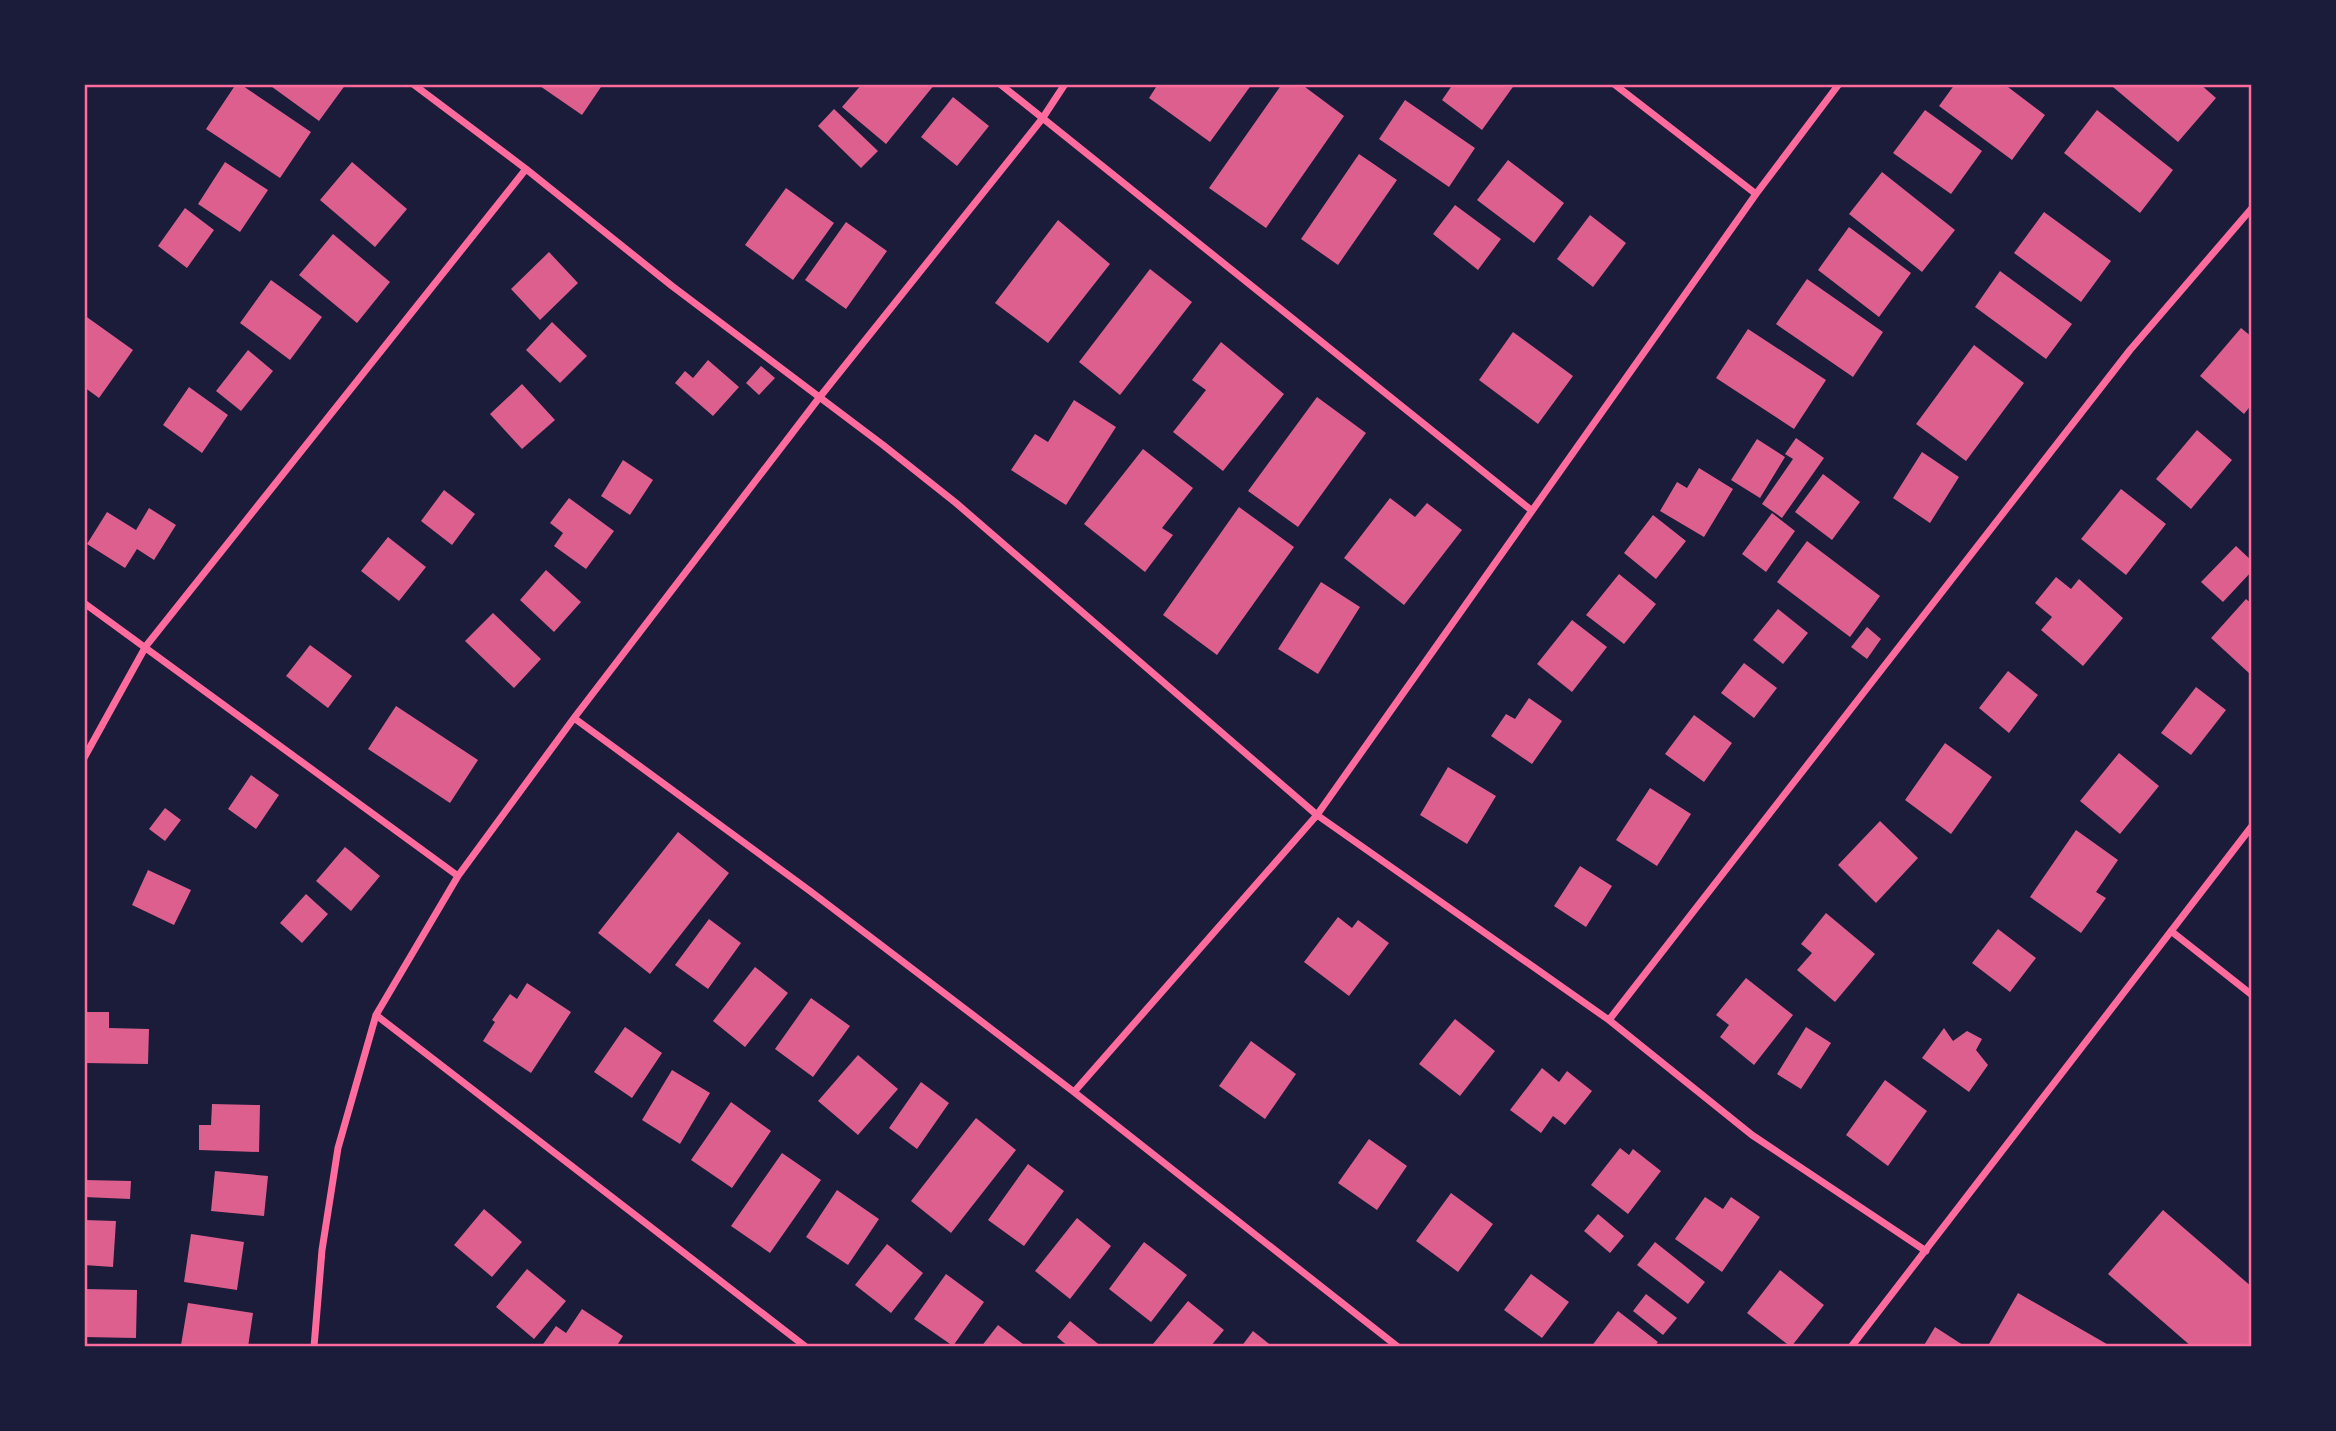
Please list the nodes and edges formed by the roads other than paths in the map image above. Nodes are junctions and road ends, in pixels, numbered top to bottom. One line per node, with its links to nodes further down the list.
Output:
1 (413, 84): 7 (street)
2 (1000, 84): 6 (street)
3 (1065, 84): 6 (street)
4 (1615, 84): 8 (street)
5 (1839, 84): 8 (street)
6 (1042, 118): 10 (street); 11 (street)
7 (526, 169): 10 (street); 13 (street)
8 (1756, 194): 11 (street)
9 (2252, 208): 22 (street)
10 (818, 398): 14 (street); 16 (street)
11 (1531, 510): 16 (street)
12 (84, 603): 13 (street)
13 (146, 646): 15 (street); 18 (street)
14 (574, 718): 18 (street); 23 (street)
15 (84, 758)
16 (1317, 815): 22 (street); 23 (street)
17 (2252, 826): 19 (street)
18 (458, 876): 21 (street)
19 (2171, 931): 20 (street); 24 (street)
20 (2252, 995)
21 (376, 1015): 25 (street); 26 (street)
22 (1609, 1020): 24 (street)
23 (1074, 1092): 27 (street)
24 (1926, 1251): 28 (street)
25 (314, 1347)
26 (806, 1347)
27 (1398, 1347)
28 (1850, 1347)

